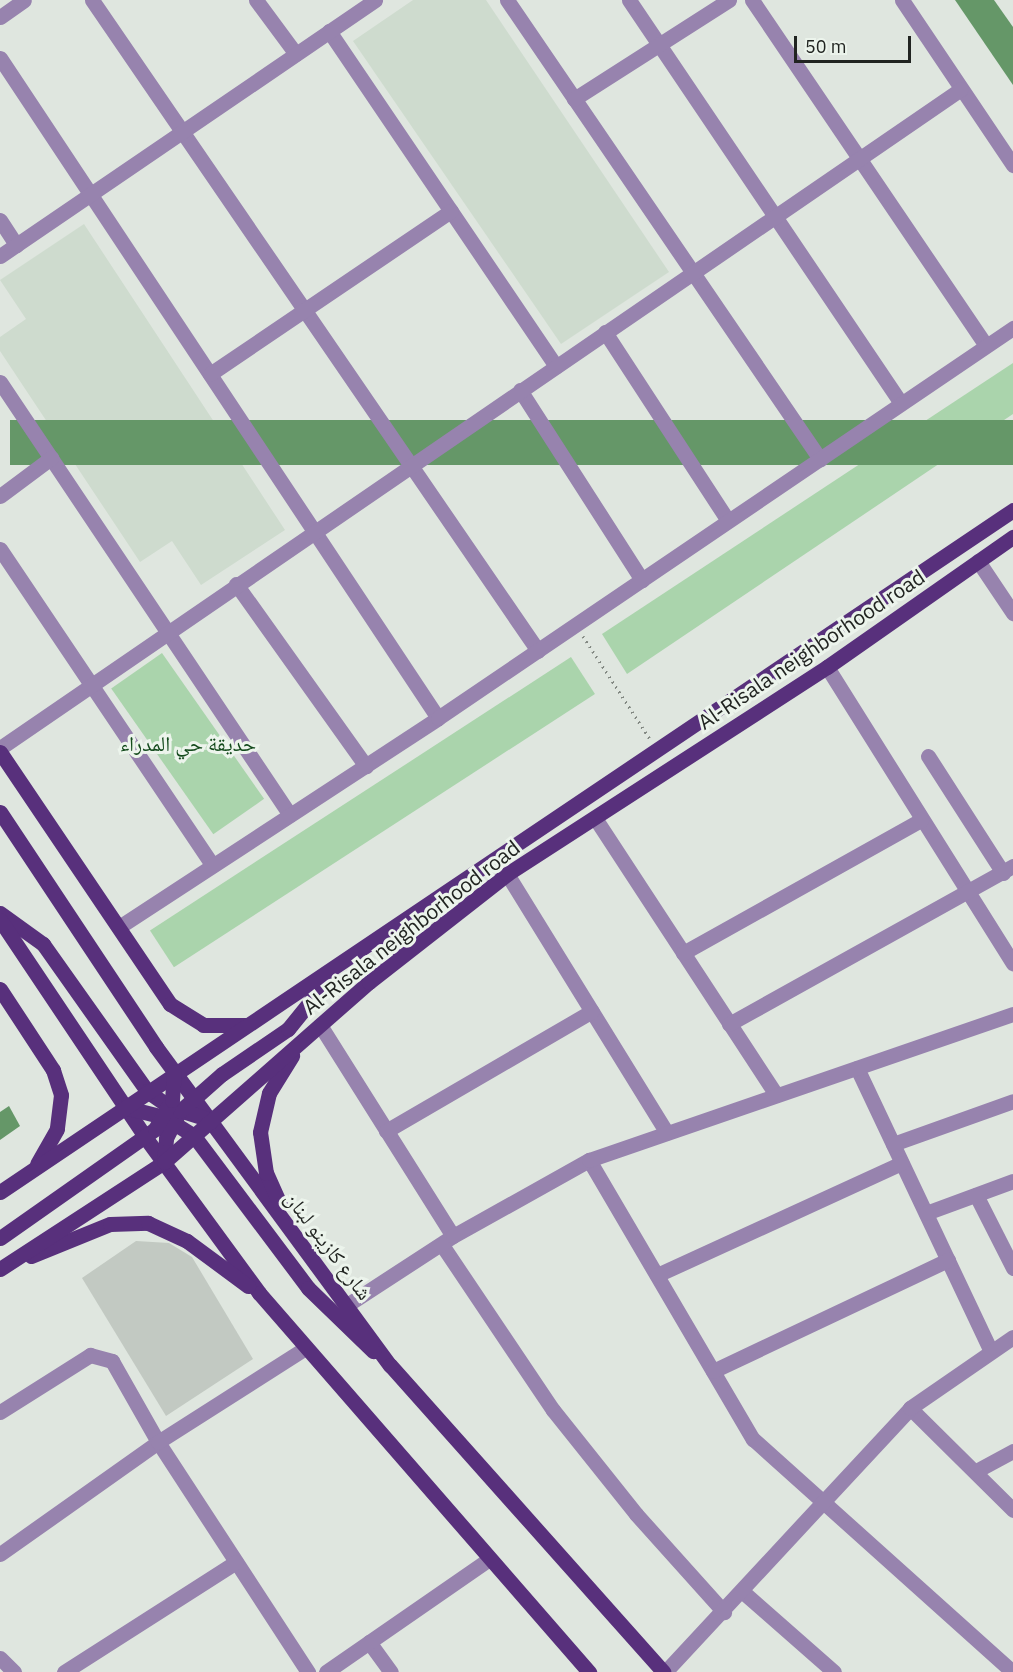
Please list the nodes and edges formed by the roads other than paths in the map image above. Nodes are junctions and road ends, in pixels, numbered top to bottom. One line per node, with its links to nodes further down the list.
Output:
1 (24, 0): 10 (street)
2 (92, 0): 17 (street)
3 (256, 0): 13 (street)
4 (375, 0): 11 (street)
5 (507, 0): 16 (street)
6 (629, 0): 12 (street)
7 (729, 0): 12 (street)
8 (752, 0): 18 (street)
9 (902, 0): 15 (street)
10 (0, 17)
11 (329, 32): 13 (street); 21 (street)
12 (659, 45): 16 (street); 22 (street)
13 (296, 54): 17 (street)
14 (0, 58): 20 (street)
15 (961, 89): 18 (street); 19 (street)
16 (574, 99): 26 (street)
17 (183, 131): 20 (street); 27 (street)
18 (859, 158): 22 (street); 30 (street)
19 (1013, 165)
20 (90, 194): 24 (street); 32 (street)
21 (451, 212): 27 (street); 31 (street)
22 (774, 216): 26 (street); 35 (street)
23 (0, 220): 24 (street)
24 (16, 245): 25 (street)
25 (0, 255)
26 (693, 272): 29 (street); 37 (street)
27 (305, 310): 32 (street); 38 (street)
28 (1013, 328): 30 (street)
29 (605, 332): 31 (street); 41 (street)
30 (986, 345): 35 (street)
31 (556, 366): 34 (street)
32 (210, 374): 42 (street)
33 (0, 382): 36 (street)
34 (520, 390): 38 (street); 46 (street)
35 (901, 404): 37 (street)
36 (51, 458): 39 (street); 49 (street)
37 (820, 459): 41 (street)
38 (411, 465): 42 (street); 50 (street)
39 (0, 496)
40 (1013, 510): 70 (main road, Al-Risala neighborhood road)
41 (728, 521): 46 (street)
42 (314, 531): 47 (street); 53 (street)
43 (1013, 537): 45 (main road, Al-Risala neighborhood road)
44 (0, 549): 52 (street)
45 (978, 561): 48 (street); 51 (main road, Al-Risala neighborhood road)
46 (642, 580): 50 (street)
47 (236, 584): 49 (street); 56 (street)
48 (1013, 613)
49 (166, 632): 52 (street); 58 (street)
50 (538, 651): 53 (street)
51 (827, 667): 59 (main road, Al-Risala neighborhood road); 60 (street)
52 (92, 683): 54 (street); 61 (street)
53 (438, 718): 56 (street)
54 (0, 750): 67 (main road)
55 (928, 756): 62 (street)
56 (366, 766): 58 (street)
57 (0, 813): 79 (main road, شارع كازينو لبنان)
58 (290, 815): 61 (street)
59 (595, 818): 63 (main road, Al-Risala neighborhood road); 68 (street)
60 (921, 820): 64 (street); 68 (street)
61 (212, 865): 67 (street)
62 (1008, 870): 64 (street)
63 (507, 874): 72 (street); 76 (main road, Al-Risala neighborhood road)
64 (969, 894): 69 (street); 74 (street)
65 (0, 913): 80 (main road)
66 (0, 920): 84 (main road)
67 (119, 927): 75 (main road)
68 (683, 953): 74 (street)
69 (1013, 963)
70 (321, 978): 75 (main road, Al-Risala neighborhood road); 82 (main road)
71 (0, 989): 95 (main road)
72 (592, 1011): 87 (street); 88 (street)
73 (1013, 1014): 78 (street)
74 (729, 1024): 81 (street)
75 (249, 1025): 79 (main road, Al-Risala neighborhood road)
76 (320, 1025): 77 (main road, Al-Risala neighborhood road); 87 (street)
77 (302, 1040): 86 (main road, Al-Risala neighborhood road); 100 (main road)
78 (857, 1068): 81 (street); 91 (street)
79 (174, 1072): 80 (main road, Al-Risala neighborhood road); 82 (main road, شارع كازينو لبنان); 85 (main road)
80 (147, 1091): 84 (main road, Al-Risala neighborhood road); 85 (main road)
81 (776, 1095): 88 (street)
82 (194, 1098): 85 (main road); 86 (main road, شارع كازينو لبنان)
83 (1013, 1101): 91 (street)
84 (124, 1107): 85 (main road); 90 (main road); 95 (main road, Al-Risala neighborhood road)
85 (172, 1114): 86 (main road); 89 (main road); 90 (main road); 93 (main road)
86 (211, 1120): 89 (main road, Al-Risala neighborhood road); 100 (main road, شارع كازينو لبنان)
87 (386, 1131): 102 (street)
88 (667, 1133): 92 (street)
89 (194, 1136): 93 (main road, Al-Risala neighborhood road); 113 (main road)
90 (145, 1137): 93 (main road); 101 (main road)
91 (893, 1144): 94 (street)
92 (589, 1160): 102 (street); 107 (street)
93 (164, 1162): 103 (main road, Al-Risala neighborhood road); 108 (main road)
94 (902, 1162): 99 (street); 107 (street)
95 (33, 1171): 97 (main road, Al-Risala neighborhood road)
96 (1013, 1180): 98 (street)
97 (0, 1192)
98 (976, 1195): 99 (street); 105 (street)
99 (926, 1213): 104 (street)
100 (288, 1226): 109 (main road, شارع كازينو لبنان)
101 (0, 1238)
102 (447, 1241): 109 (street); 126 (street)
103 (14, 1260): 106 (main road, Al-Risala neighborhood road); 108 (main road)
104 (948, 1260): 112 (street); 114 (street)
105 (1013, 1268)
106 (0, 1269)
107 (657, 1275): 114 (street)
108 (259, 1293): 111 (main road)
109 (347, 1305): 113 (main road, شارع كازينو لبنان)
110 (1013, 1337): 112 (street)
111 (304, 1349): 117 (street); 123 (main road)
112 (991, 1351): 115 (street)
113 (390, 1365): 135 (main road, شارع كازينو لبنان)
114 (714, 1371): 120 (street)
115 (910, 1408): 119 (street); 120 (street)
116 (0, 1412): 117 (street)
117 (158, 1442): 122 (street); 124 (street)
118 (1013, 1451): 119 (street)
119 (976, 1472): 121 (street)
120 (821, 1499): 125 (street); 137 (street)
121 (1013, 1510)
122 (0, 1554)
123 (488, 1560): 127 (street); 134 (main road)
124 (236, 1562): 130 (street); 131 (street)
125 (743, 1592): 126 (street); 136 (street)
126 (724, 1612): 135 (street)
127 (369, 1642): 132 (street); 133 (street)
128 (0, 1659): 129 (street)
129 (14, 1672)
130 (64, 1672)
131 (308, 1672)
132 (326, 1672)
133 (391, 1672)
134 (589, 1672)
135 (664, 1672)
136 (834, 1672)
137 (1013, 1672)

